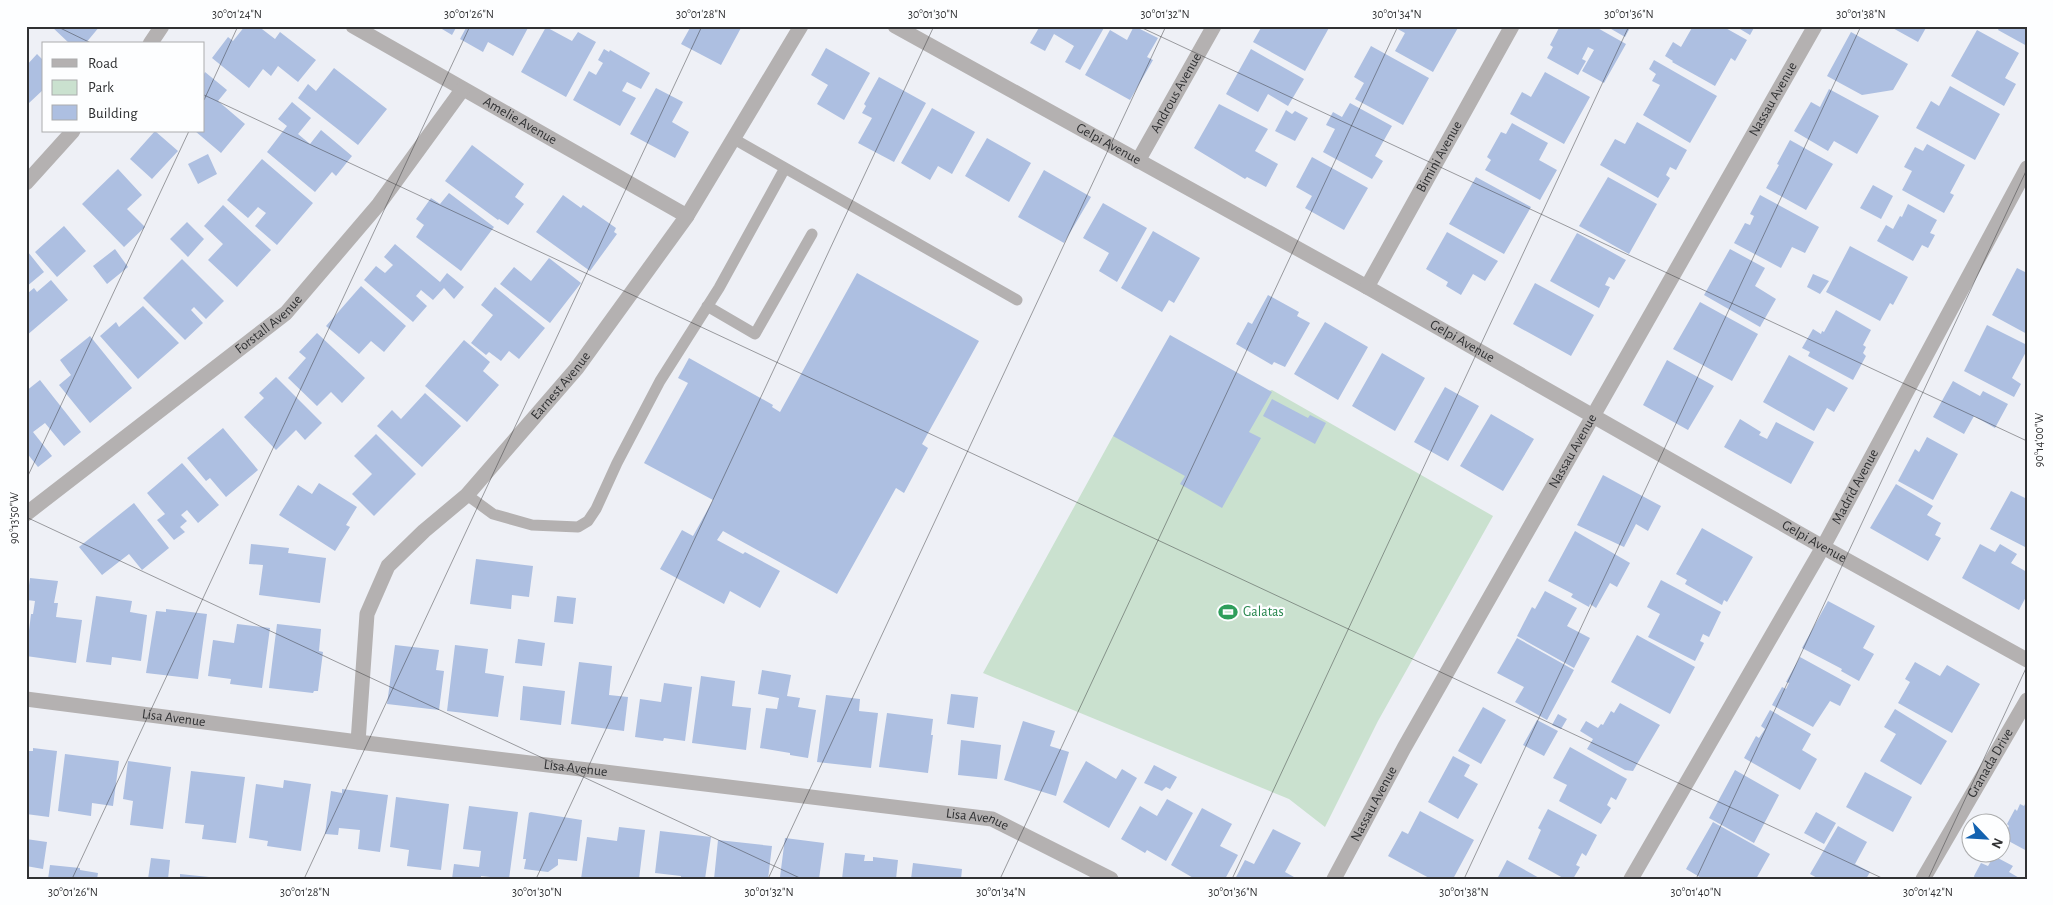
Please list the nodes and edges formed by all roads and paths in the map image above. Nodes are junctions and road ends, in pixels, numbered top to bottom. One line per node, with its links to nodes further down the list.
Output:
1 (162, 26): 8 (street)
2 (353, 26): 9 (street, Amelie Avenue)
3 (801, 26): 11 (street, Earnest Avenue)
4 (895, 26): 12 (street, Gelpi Avenue)
5 (1214, 26): 12 (street, Androus Avenue)
6 (1512, 26): 18 (street, Bimini Avenue)
7 (1815, 26): 21 (street, Nassau Avenue)
8 (151, 42)
9 (462, 90): 16 (street, Amelie Avenue); 23 (street, Forstall Avenue)
10 (72, 132): 15 (street)
11 (734, 139): 13 (lane); 16 (street, Earnest Avenue)
12 (1138, 161): 18 (street, Gelpi Avenue)
13 (785, 168): 19 (lane); 20 (lane)
14 (2027, 168): 24 (street, Madrid Avenue)
15 (26, 183)
16 (687, 216): 22 (street, Earnest Avenue)
17 (812, 234): 20 (lane)
18 (1367, 287): 21 (street, Gelpi Avenue)
19 (1017, 300)
20 (707, 306): 22 (lane)
21 (1594, 415): 24 (street, Gelpi Avenue); 30 (street, Nassau Avenue)
22 (467, 495): 28 (street, Earnest Avenue)
23 (26, 514)
24 (1823, 547): 25 (street, Gelpi Avenue); 31 (street, Madrid Avenue)
25 (2027, 660)
26 (26, 699): 28 (street, Lisa Avenue)
27 (2027, 700): 32 (street, Granada Drive)
28 (358, 742): 29 (street, Lisa Avenue)
29 (1111, 879)
30 (1334, 879)
31 (1631, 879)
32 (1923, 879)

